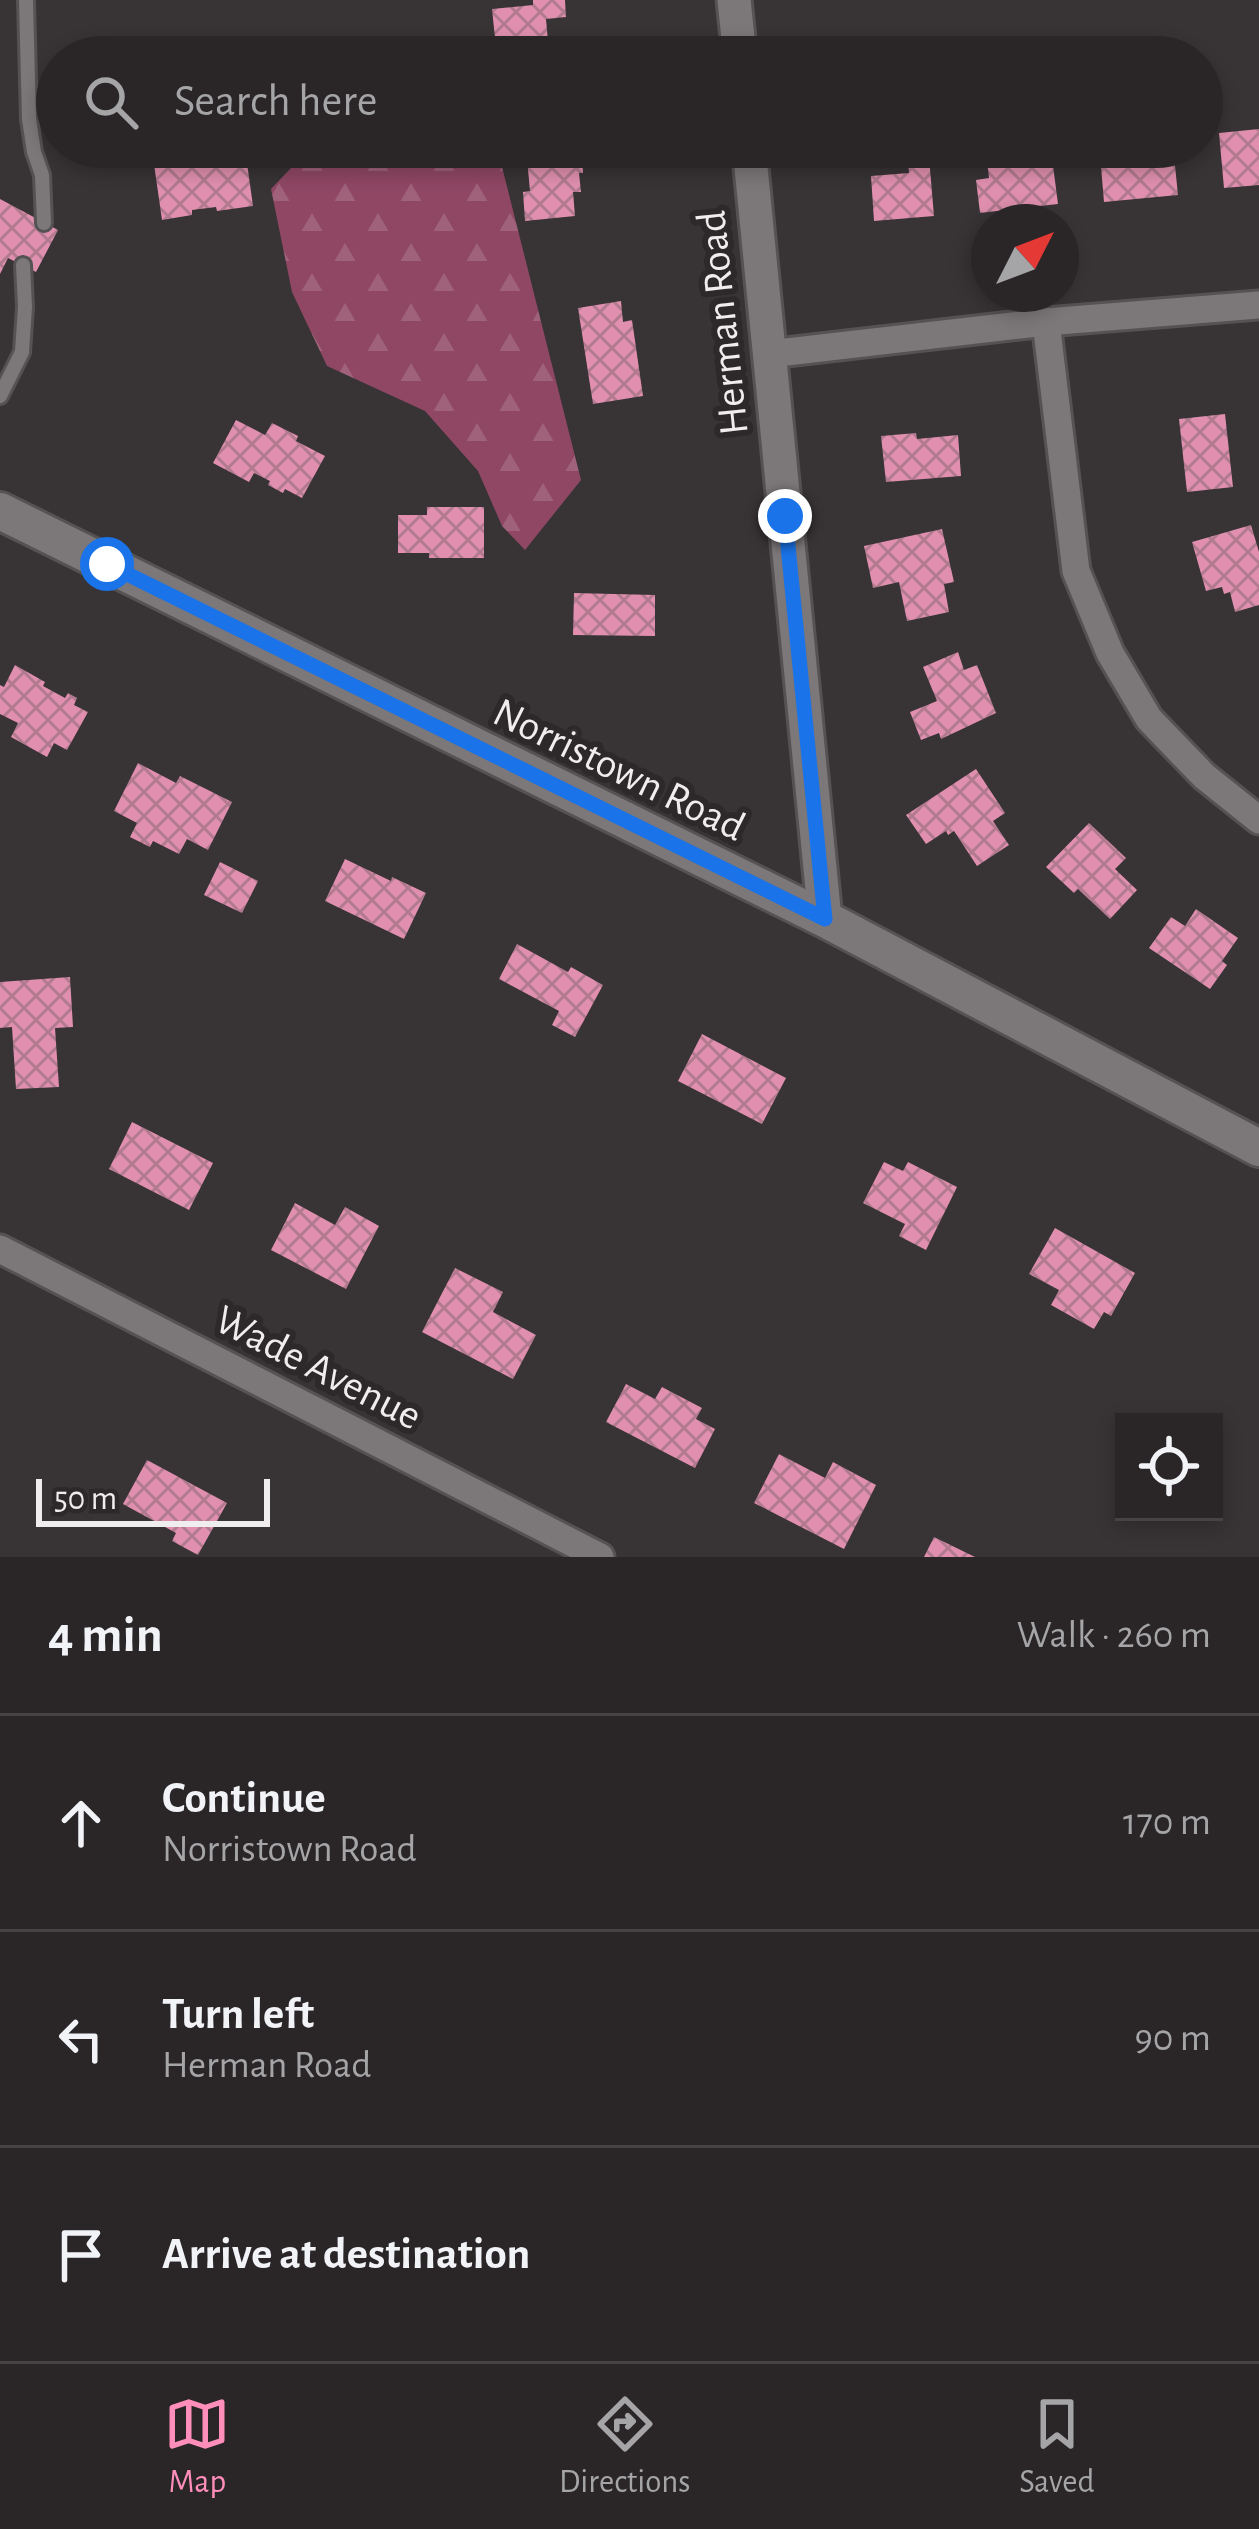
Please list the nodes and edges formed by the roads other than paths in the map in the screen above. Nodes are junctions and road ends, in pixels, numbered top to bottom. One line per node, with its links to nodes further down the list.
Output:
1 (26, 0): 4 (lane)
2 (734, 0): 3 (street)
3 (738, 36)
4 (36, 157)
5 (40, 168): 7 (lane)
6 (751, 168): 11 (street, Herman Road)
7 (44, 223)
8 (22, 265): 12 (lane)
9 (1259, 305): 10 (street)
10 (1046, 322): 11 (street); 14 (street)
11 (770, 354): 15 (street, Herman Road)
12 (0, 396)
13 (0, 511): 15 (main road, Norristown Road)
14 (1259, 820)
15 (825, 919): 16 (main road, Norristown Road)
16 (1259, 1148)
17 (0, 1249): 18 (street, Wade Avenue)
18 (600, 1557)

